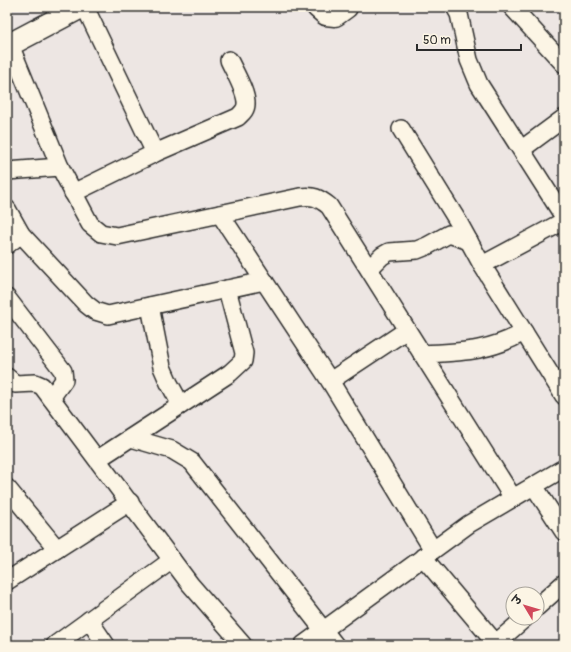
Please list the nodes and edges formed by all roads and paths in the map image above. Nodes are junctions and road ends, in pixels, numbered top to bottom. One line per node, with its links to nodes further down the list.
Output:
1 (81, 7): 7 (street)
2 (85, 7): 13 (street)
3 (318, 7): 4 (street)
4 (346, 7)
5 (455, 7): 12 (street)
6 (512, 7): 9 (street)
7 (8, 45): 14 (street)
8 (229, 60): 13 (street)
9 (564, 64)
10 (564, 118): 12 (street)
11 (401, 129): 22 (street)
12 (522, 149): 19 (street)
13 (155, 153): 16 (street)
14 (60, 167): 15 (street); 16 (street)
15 (7, 171)
16 (74, 193): 18 (street)
17 (7, 209): 21 (street)
18 (220, 214): 25 (street); 26 (street)
19 (564, 217)
20 (564, 221): 24 (street)
21 (22, 234): 23 (street); 29 (street)
22 (469, 242): 24 (street); 25 (street)
23 (7, 245)
24 (482, 265): 31 (street)
25 (369, 269): 30 (street)
26 (264, 281): 27 (street); 34 (street)
27 (227, 289): 29 (street); 37 (street)
28 (7, 298): 36 (street)
29 (150, 306): 37 (street)
30 (407, 330): 32 (street); 34 (street)
31 (524, 332): 32 (street); 35 (street)
32 (422, 354): 43 (street)
33 (7, 377): 36 (street)
34 (330, 381): 47 (street)
35 (564, 396)
36 (51, 398): 39 (street)
37 (181, 405): 38 (street)
38 (131, 438): 39 (street); 54 (street)
39 (98, 459): 44 (street)
40 (564, 468): 41 (street)
41 (534, 486): 43 (street); 45 (street)
42 (7, 488): 46 (street)
43 (513, 498): 47 (street)
44 (130, 502): 46 (street); 48 (street)
45 (564, 532)
46 (57, 549): 49 (street)
47 (428, 554): 54 (street); 55 (street)
48 (172, 560): 52 (street); 58 (street)
49 (7, 581)
50 (564, 583): 51 (street)
51 (545, 600)
52 (89, 620): 56 (street); 57 (street)
53 (516, 626): 55 (street)
54 (324, 630): 59 (street); 60 (street)
55 (496, 644)
56 (55, 645)
57 (106, 645)
58 (243, 645)
59 (303, 645)
60 (335, 645)

